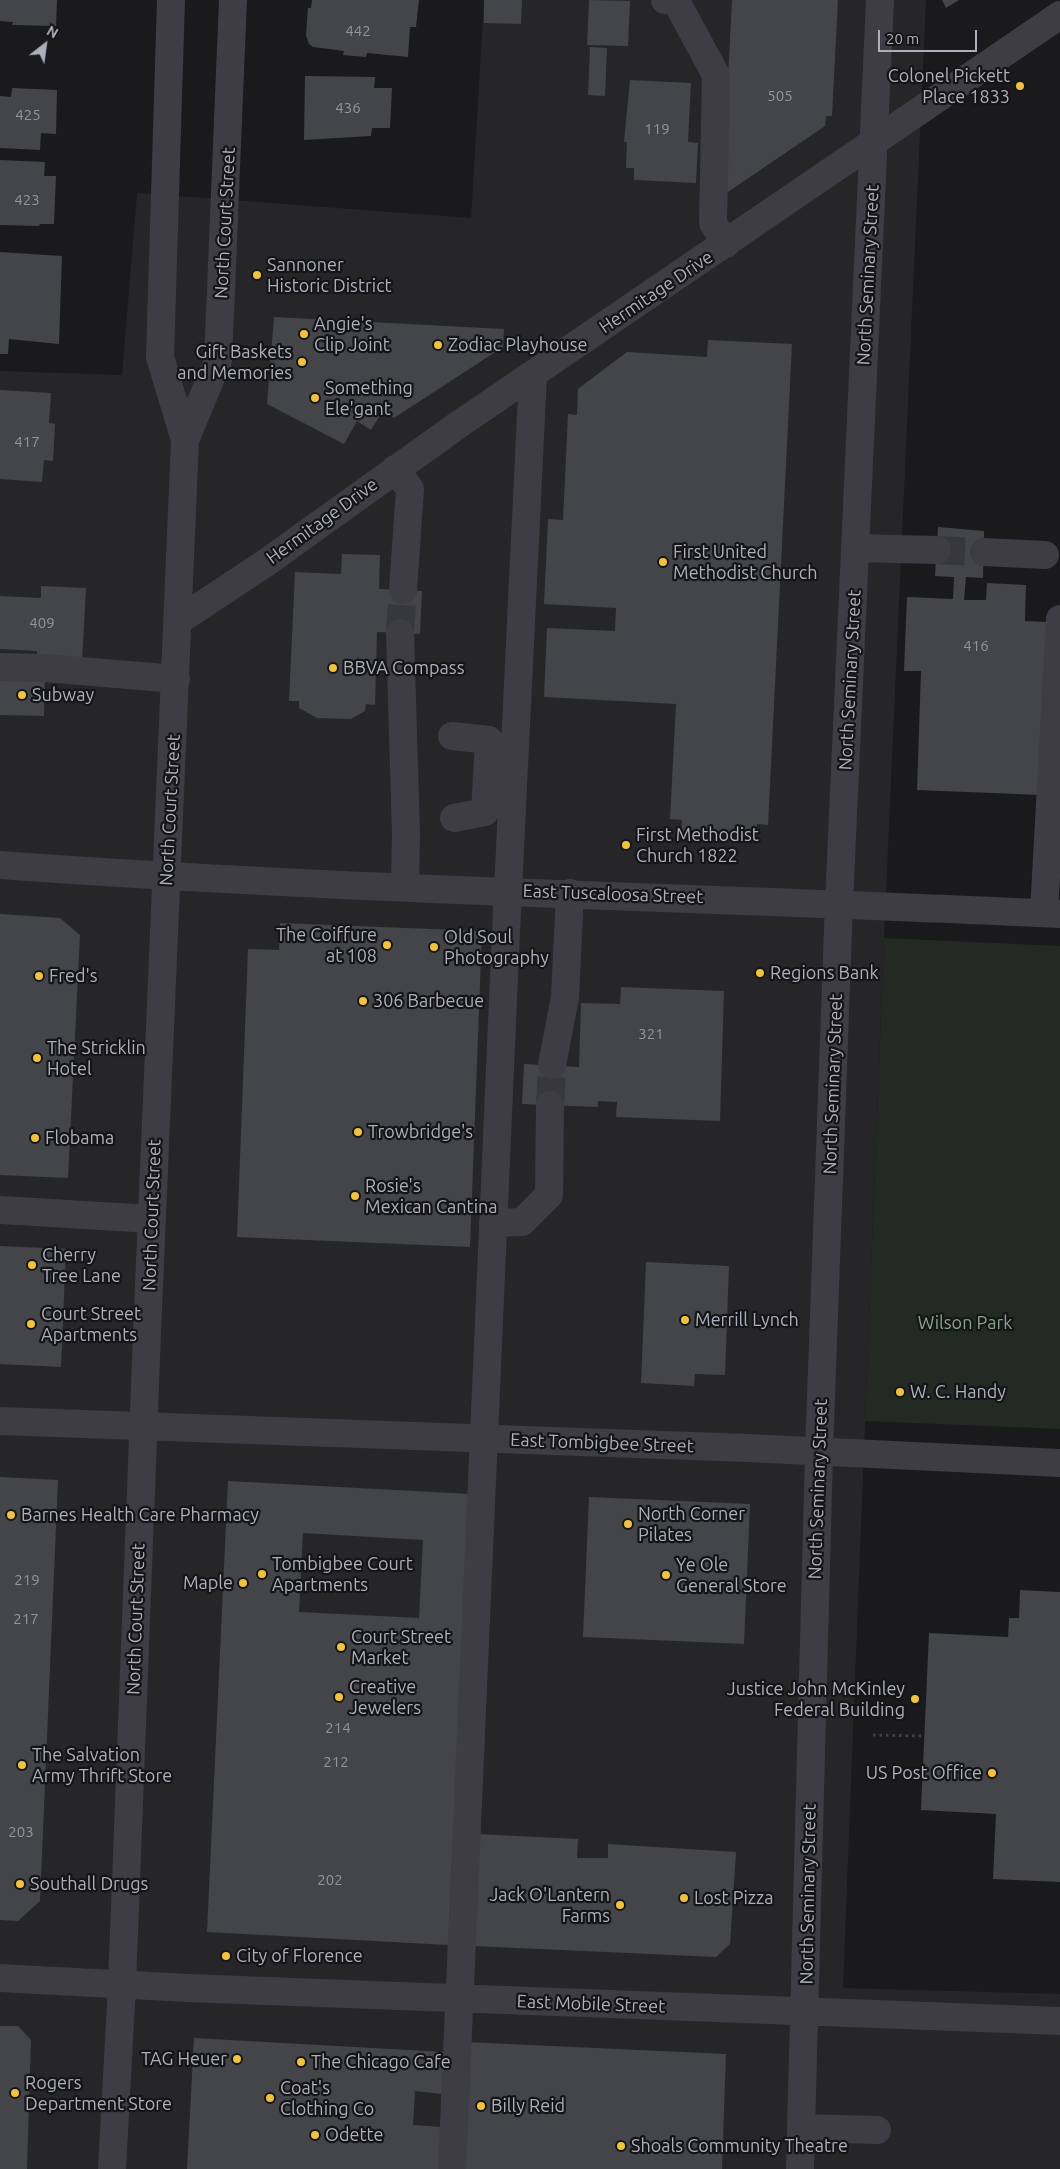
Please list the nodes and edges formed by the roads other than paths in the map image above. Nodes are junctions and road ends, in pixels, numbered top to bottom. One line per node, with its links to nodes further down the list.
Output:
1 (171, 0): 9 (street, North Court Street)
2 (233, 0): 9 (street, North Court Street)
3 (665, 0): 7 (street)
4 (880, 0): 6 (street, North Seminary Street)
5 (1060, 15): 6 (street, Hermitage Drive)
6 (874, 143): 7 (street, Hermitage Drive); 11 (street, North Seminary Street)
7 (726, 244): 8 (street, Hermitage Drive)
8 (533, 374): 10 (street, Hermitage Drive); 26 (street)
9 (185, 440): 17 (street, North Court Street)
10 (395, 468): 15 (street); 17 (street, Hermitage Drive)
11 (856, 548): 12 (street); 28 (street, North Seminary Street)
12 (937, 550)
13 (984, 552): 14 (street)
14 (1045, 555)
15 (403, 590)
16 (1060, 619): 29 (street)
17 (178, 621): 20 (street, North Court Street)
18 (400, 633): 25 (street)
19 (0, 667): 20 (street)
20 (176, 679): 24 (street, North Court Street)
21 (452, 736): 22 (street)
22 (454, 818)
23 (0, 865): 24 (street, East Tuscaloosa Street)
24 (167, 877): 25 (street, East Tuscaloosa Street); 33 (street, North Court Street)
25 (405, 886): 26 (street, East Tuscaloosa Street)
26 (508, 890): 27 (street, East Tuscaloosa Street); 34 (street)
27 (570, 893): 28 (street, East Tuscaloosa Street); 30 (street)
28 (839, 903): 29 (street, East Tuscaloosa Street); 38 (street, North Seminary Street)
29 (1052, 914)
30 (552, 1065)
31 (550, 1105): 34 (street)
32 (0, 1210): 33 (street)
33 (152, 1219): 36 (street, North Court Street)
34 (493, 1223): 37 (street)
35 (0, 1421): 36 (street, East Tombigbee Street)
36 (144, 1426): 37 (street, East Tombigbee Street); 41 (street, North Court Street)
37 (484, 1439): 38 (street, East Tombigbee Street); 42 (street)
38 (819, 1452): 39 (street, East Tombigbee Street); 43 (street, North Seminary Street)
39 (1060, 1463)
40 (0, 1978): 41 (street, East Mobile Street)
41 (122, 1985): 42 (street, East Mobile Street); 47 (street, North Court Street)
42 (460, 1998): 43 (street, East Mobile Street); 48 (street)
43 (805, 2012): 44 (street, East Mobile Street); 45 (street, North Seminary Street)
44 (1060, 2021)
45 (801, 2128): 46 (street); 49 (street, North Seminary Street)
46 (877, 2130)
47 (112, 2169)
48 (452, 2169)
49 (800, 2169)

